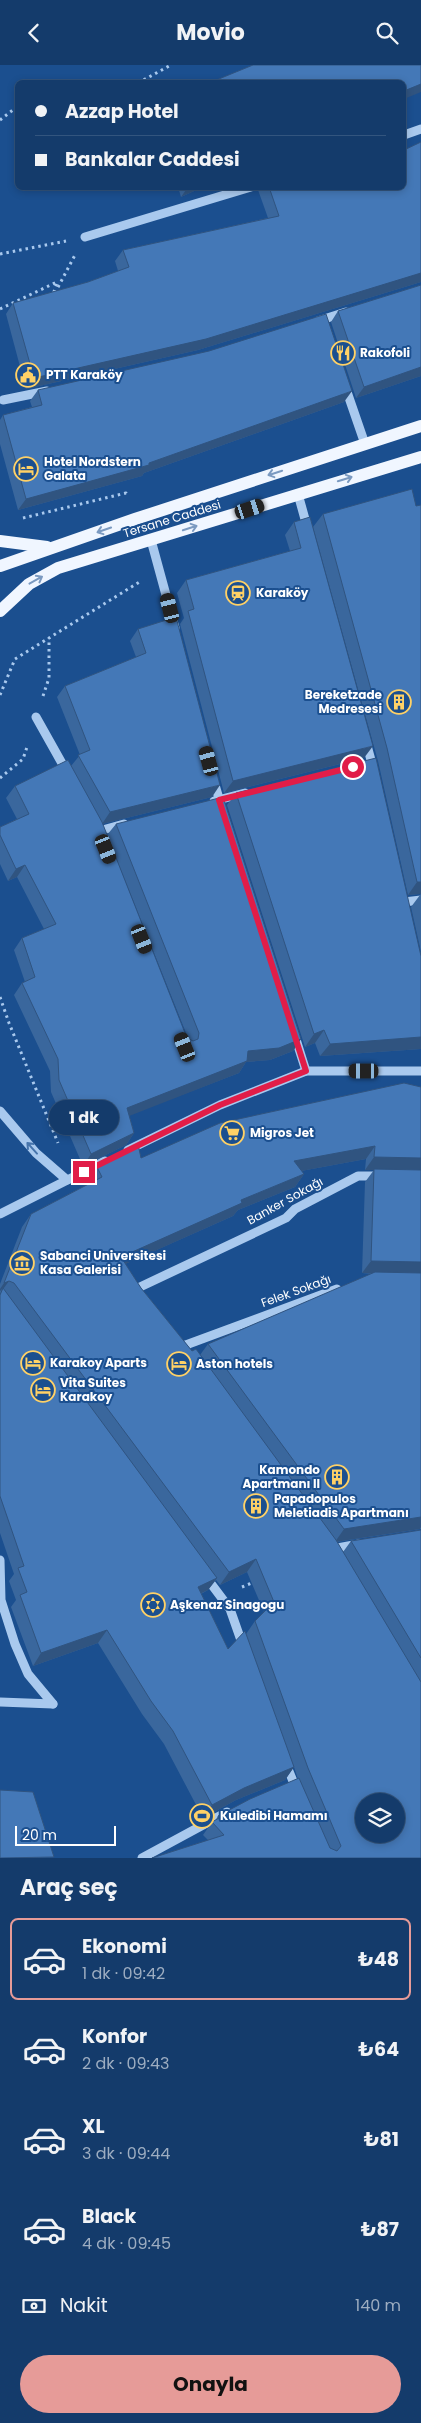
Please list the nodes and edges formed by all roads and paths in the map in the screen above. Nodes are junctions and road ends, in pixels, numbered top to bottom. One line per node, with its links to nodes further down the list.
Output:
1 (171, 65): 2 (path)
2 (144, 80)
3 (15, 108): 4 (path)
4 (0, 121)
5 (421, 129): 6 (street)
6 (406, 134)
7 (241, 190): 8 (street)
8 (85, 237): 9 (path); 11 (path)
9 (0, 254)
10 (359, 307): 12 (street)
11 (0, 309)
12 (304, 325)
13 (341, 373): 17 (street)
14 (58, 389): 15 (street)
15 (3, 399)
16 (421, 427): 17 (main road, Tersane Caddesi)
17 (365, 444): 21 (main road, Tersane Caddesi, one-way to 21)
18 (421, 457): 19 (main road, Tersane Caddesi, one-way to 18)
19 (298, 494): 22 (street); 23 (main road, Tersane Caddesi, one-way to 19)
20 (19, 519): 21 (path)
21 (135, 519): 25 (main road, Tersane Caddesi, one-way to 25)
22 (310, 538)
23 (151, 540): 27 (street); 28 (main road, Tersane Caddesi, one-way to 23)
24 (0, 541): 25 (main road)
25 (52, 547): 26 (main road, Tersane Caddesi)
26 (0, 566)
27 (160, 570): 29 (path); 30 (street)
28 (0, 611)
29 (48, 637): 31 (path); 32 (path)
30 (177, 637)
31 (0, 694)
32 (36, 717): 37 (path); 39 (street)
33 (364, 734): 34 (street)
34 (372, 763): 35 (street); 38 (street)
35 (362, 765)
36 (212, 771): 41 (street)
37 (0, 778)
38 (376, 781)
39 (75, 787)
40 (257, 791): 41 (street)
41 (219, 800): 42 (street); 43 (street)
42 (200, 805)
43 (225, 819)
44 (136, 821): 45 (street)
45 (94, 822)
46 (421, 900): 47 (street)
47 (404, 902)
48 (0, 997): 54 (path)
49 (291, 1024): 50 (street)
50 (306, 1071): 51 (street); 54 (street)
51 (421, 1071)
52 (0, 1111): 54 (street, one-way to 52)
53 (394, 1177): 57 (street, Banker Sokağı)
54 (67, 1180): 55 (street)
55 (0, 1214)
56 (347, 1285): 58 (street, Felek Sokağı)
57 (140, 1287)
58 (194, 1362)
59 (372, 1543): 60 (street)
60 (332, 1549)
61 (0, 1560): 66 (street)
62 (202, 1572): 64 (street)
63 (255, 1581): 64 (path)
64 (220, 1596): 65 (street)
65 (246, 1655)
66 (0, 1702)
67 (283, 1756): 68 (street)
68 (300, 1800)
69 (238, 1806): 70 (street)
70 (142, 1858)

